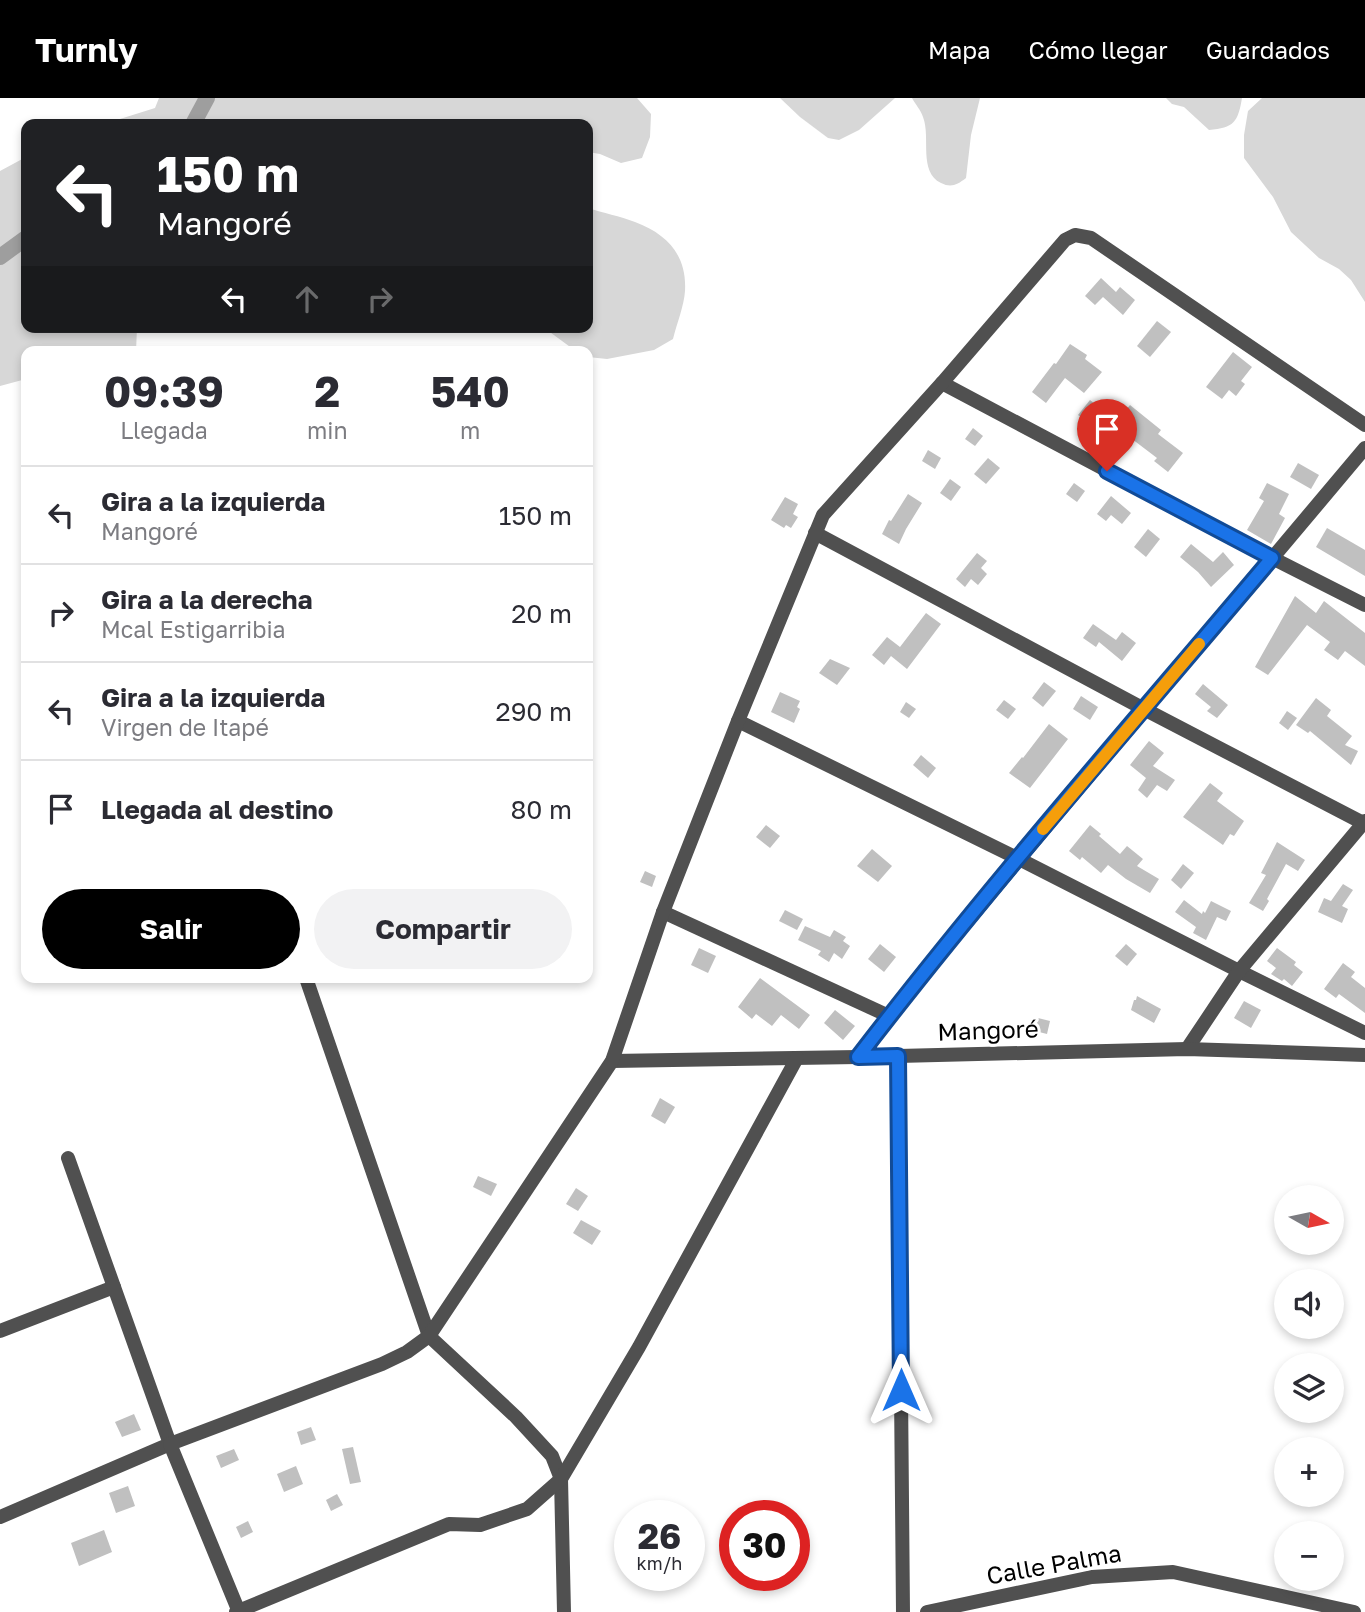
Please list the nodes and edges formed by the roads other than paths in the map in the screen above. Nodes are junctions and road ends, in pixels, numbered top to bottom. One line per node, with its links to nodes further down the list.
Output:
1 (942, 383): 2 (street); 4 (street); 5 (street)
2 (1365, 425)
3 (1365, 448): 5 (street)
4 (815, 533): 7 (street); 8 (street)
5 (1272, 558): 6 (street); 7 (street)
6 (1365, 605)
7 (1144, 709): 9 (street); 10 (street)
8 (738, 721): 10 (street); 11 (street)
9 (1364, 823): 12 (street)
10 (1019, 859): 12 (street); 14 (street)
11 (663, 912): 14 (street); 21 (street)
12 (1239, 971): 15 (street); 16 (street)
13 (308, 983): 25 (street)
14 (889, 1016): 19 (street)
15 (1365, 1033)
16 (1187, 1049): 17 (street, Mangoré); 18 (street, Mangoré)
17 (1365, 1055)
18 (898, 1056): 19 (street, Mangoré); 31 (street)
19 (858, 1057): 20 (street, Mangoré)
20 (797, 1058): 21 (street, Mangoré); 27 (street)
21 (612, 1061): 25 (street)
22 (68, 1158): 23 (street)
23 (114, 1287): 24 (street); 26 (street)
24 (0, 1331)
25 (429, 1336): 26 (street); 27 (street)
26 (170, 1444): 28 (street); 29 (street)
27 (561, 1479): 29 (street); 30 (street)
28 (0, 1517)
29 (238, 1612)
30 (564, 1612)
31 (902, 1612)
32 (927, 1612): 33 (street, Calle Palma)
33 (1354, 1612)

